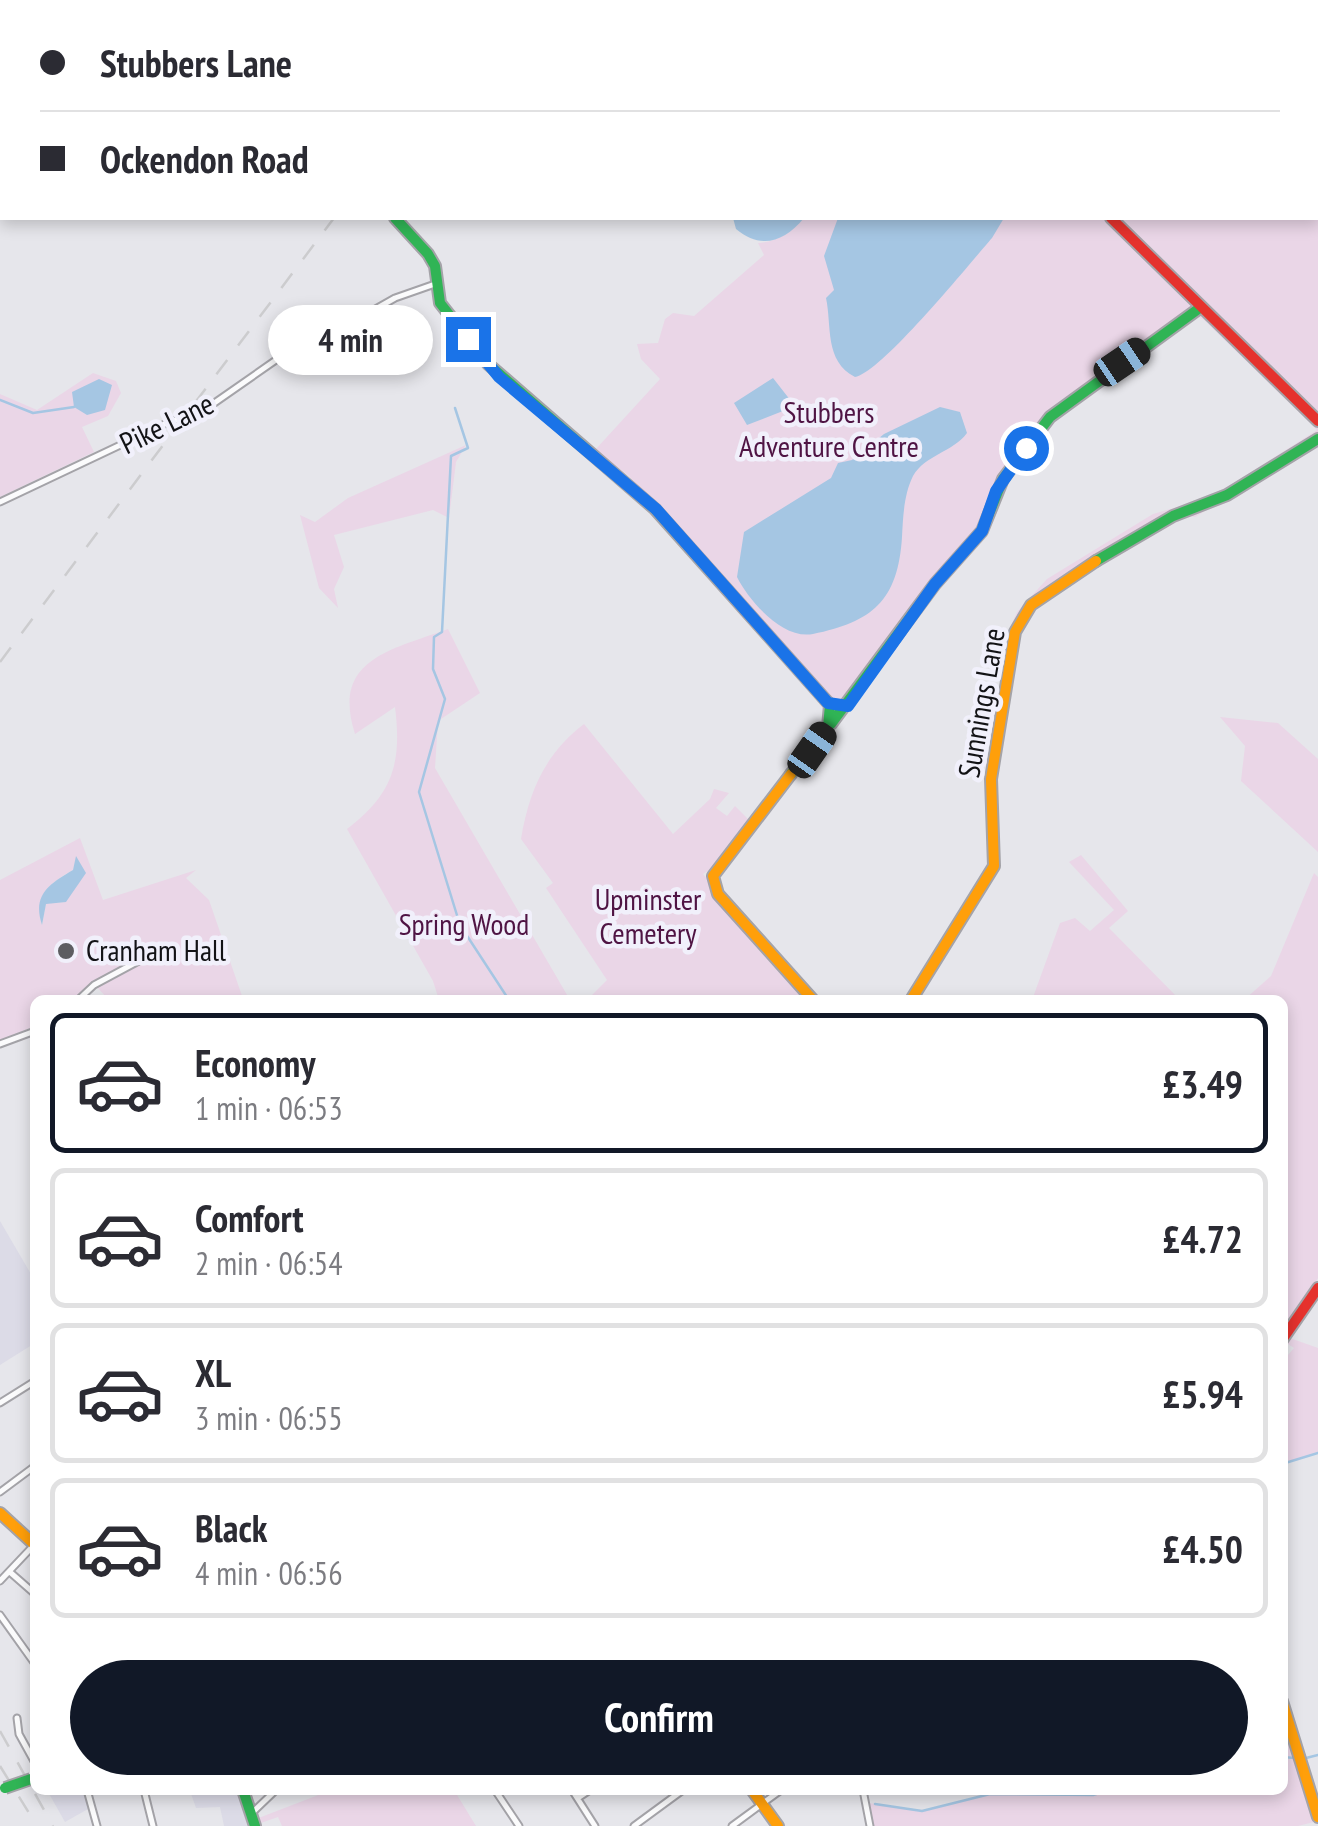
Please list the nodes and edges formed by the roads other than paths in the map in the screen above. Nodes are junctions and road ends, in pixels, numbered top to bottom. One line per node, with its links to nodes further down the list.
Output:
1 (401, 220): 3 (street)
2 (1113, 220): 4 (street)
3 (435, 284): 7 (street, Pike Lane, bridge); 8 (street)
4 (1201, 307): 5 (street); 9 (street)
5 (1318, 421)
6 (1318, 439): 14 (street, Sunnings Lane)
7 (0, 502)
8 (828, 703): 9 (street); 10 (street)
9 (848, 706): 10 (street)
10 (828, 727): 13 (street)
11 (148, 956): 12 (street)
12 (84, 995)
13 (809, 995)
14 (915, 995)
15 (30, 1033): 16 (street)
16 (0, 1044)
17 (1318, 1288): 18 (street)
18 (1288, 1331)
19 (30, 1384): 20 (street)
20 (0, 1403)
21 (30, 1470): 22 (street)
22 (0, 1492)
23 (2, 1517): 24 (street)
24 (30, 1541)
25 (30, 1550): 26 (street)
26 (10, 1572): 27 (street); 28 (street)
27 (0, 1580)
28 (30, 1590)
29 (0, 1615): 30 (street)
30 (30, 1657)
31 (17, 1718): 33 (street)
32 (1288, 1720): 50 (street)
33 (30, 1754)
34 (30, 1779): 35 (street, bridge)
35 (2, 1789)
36 (88, 1795): 51 (street)
37 (145, 1795): 52 (street)
38 (245, 1795): 49 (street)
39 (271, 1795): 49 (street)
40 (497, 1795): 54 (street)
41 (576, 1795): 47 (street)
42 (582, 1795): 47 (street)
43 (676, 1795): 56 (street)
44 (756, 1795): 48 (street)
45 (774, 1795): 48 (street)
46 (865, 1795): 59 (street)
47 (578, 1798): 55 (street)
48 (762, 1804): 57 (street); 58 (street)
49 (252, 1813): 53 (street)
50 (1318, 1817)
51 (97, 1826)
52 (153, 1826)
53 (256, 1826)
54 (518, 1826)
55 (595, 1826)
56 (634, 1826)
57 (732, 1826)
58 (778, 1826)
59 (870, 1826)

